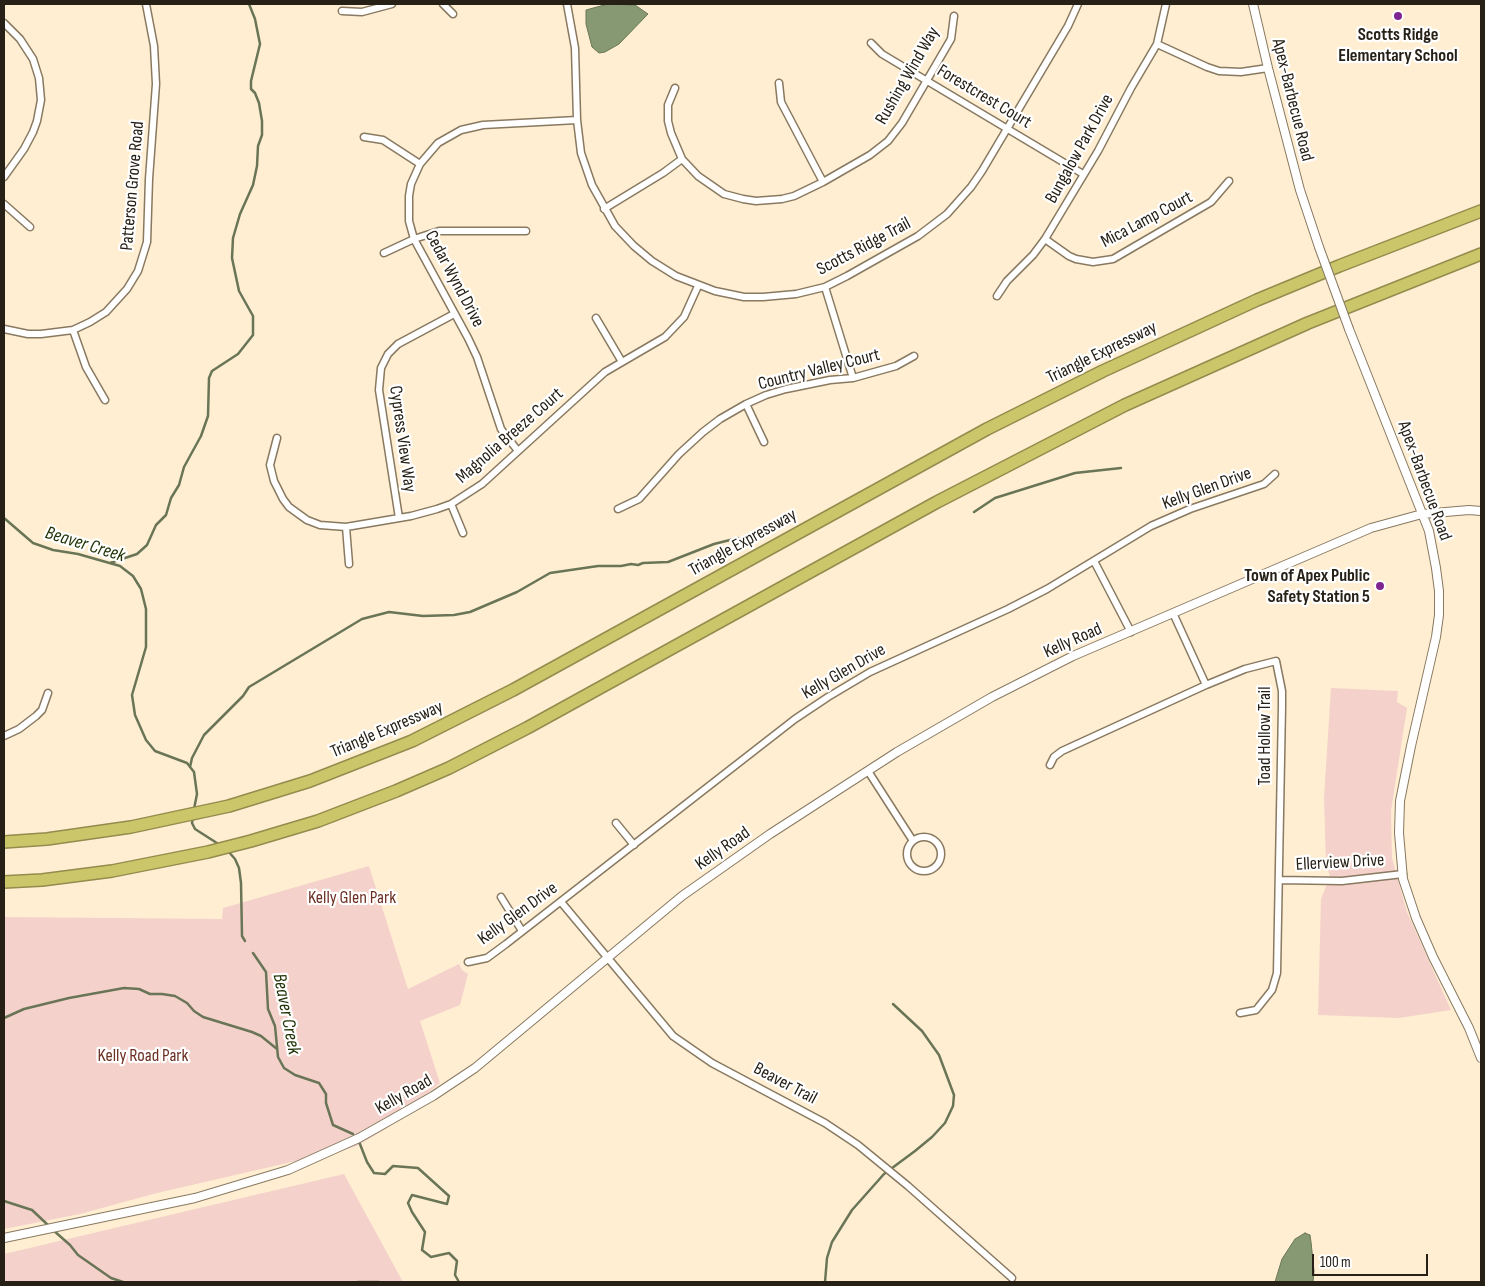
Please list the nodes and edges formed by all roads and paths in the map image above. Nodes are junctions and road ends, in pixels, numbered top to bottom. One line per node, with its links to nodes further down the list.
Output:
1 (146, 4): 42 (street, Patterson Grove Road)
2 (392, 4): 8 (street)
3 (443, 4): 9 (street)
4 (567, 4): 18 (street, Scotts Ridge Trail)
5 (1078, 4): 19 (street, Scotts Ridge Trail)
6 (1166, 4): 13 (street, Bungalow Park Drive)
7 (1253, 4): 14 (street, Apex-Barbecue Road)
8 (342, 11)
9 (453, 14)
10 (954, 16): 15 (street, Rushing Wind Way)
11 (4, 23): 24 (street)
12 (871, 43): 15 (street, Forestcrest Court)
13 (1157, 44): 14 (street); 23 (street, Bungalow Park Drive)
14 (1268, 68): 55 (street, Apex-Barbecue Road, bridge)
15 (926, 81): 19 (street, Forestcrest Court); 26 (street, Rushing Wind Way)
16 (779, 83): 26 (street)
17 (675, 88): 21 (street, Rushing Wind Way)
18 (577, 120): 22 (street, Cedar Wynd Drive); 28 (street, Scotts Ridge Trail)
19 (1008, 129): 23 (street, Forestcrest Court); 37 (street, Scotts Ridge Trail)
20 (364, 137): 22 (street)
21 (682, 159): 26 (street, Rushing Wind Way); 28 (street)
22 (420, 164): 32 (street, Cedar Wynd Drive)
23 (1084, 174): 33 (street, Bungalow Park Drive)
24 (4, 177)
25 (1229, 181): 33 (street, Mica Lamp Court)
26 (823, 182)
27 (4, 204): 30 (street)
28 (604, 209): 36 (street, Scotts Ridge Trail)
29 (1481, 211): 70 (highway, Triangle Expressway)
30 (30, 227)
31 (526, 231): 32 (street)
32 (414, 239): 34 (street); 39 (street, Cedar Wynd Drive)
33 (1045, 239): 38 (street, Bungalow Park Drive)
34 (384, 253)
35 (1481, 254): 74 (highway)
36 (698, 286): 37 (street, Scotts Ridge Trail); 44 (street, Magnolia Breeze Court)
37 (824, 286): 45 (street)
38 (997, 296)
39 (454, 314): 50 (street, Cedar Wynd Drive); 56 (street, Cypress View Way)
40 (596, 318): 44 (street)
41 (4, 329): 42 (street, Patterson Grove Road)
42 (73, 330): 46 (street)
43 (914, 356): 45 (street, Country Valley Court)
44 (622, 362): 50 (street, Magnolia Breeze Court)
45 (853, 378): 47 (street, Country Valley Court)
46 (105, 400)
47 (746, 404): 49 (street); 53 (street, Country Valley Court)
48 (277, 438): 57 (street, Magnolia Breeze Court)
49 (764, 442)
50 (518, 451): 52 (street, Magnolia Breeze Court)
51 (1275, 474): 59 (street, Kelly Glen Drive)
52 (451, 504): 56 (street, Magnolia Breeze Court); 58 (street)
53 (618, 509)
54 (1481, 512): 55 (street, Kelly Road)
55 (1422, 514): 61 (street, Kelly Road); 72 (street, Apex-Barbecue Road)
56 (399, 518): 57 (street, Magnolia Breeze Court)
57 (346, 527): 60 (street)
58 (463, 533)
59 (1094, 561): 62 (street); 71 (street, Kelly Glen Drive)
60 (349, 564)
61 (1173, 613): 62 (street, Kelly Road); 63 (street)
62 (1131, 632): 67 (street, Kelly Road)
63 (1206, 685): 66 (street, Toad Hollow Trail); 73 (street, Toad Hollow Trail)
64 (48, 693): 65 (street)
65 (4, 736)
66 (1050, 765)
67 (868, 771): 69 (street); 78 (street, Kelly Road)
68 (616, 823): 71 (street)
69 (913, 841): 69 (street)
70 (4, 842)
71 (634, 845): 76 (street, Kelly Glen Drive)
72 (1403, 874): 73 (street, Ellerview Drive); 81 (street, Apex-Barbecue Road)
73 (1279, 880): 80 (street, Toad Hollow Trail)
74 (4, 882)
75 (502, 898): 77 (street)
76 (561, 902): 77 (street, Kelly Glen Drive); 78 (street, Beaver Trail)
77 (522, 931): 79 (street, Kelly Glen Drive)
78 (608, 956): 82 (street, Kelly Road); 83 (street, Beaver Trail)
79 (468, 962)
80 (1240, 1013)
81 (1481, 1058)
82 (4, 1238)
83 (1012, 1278)

